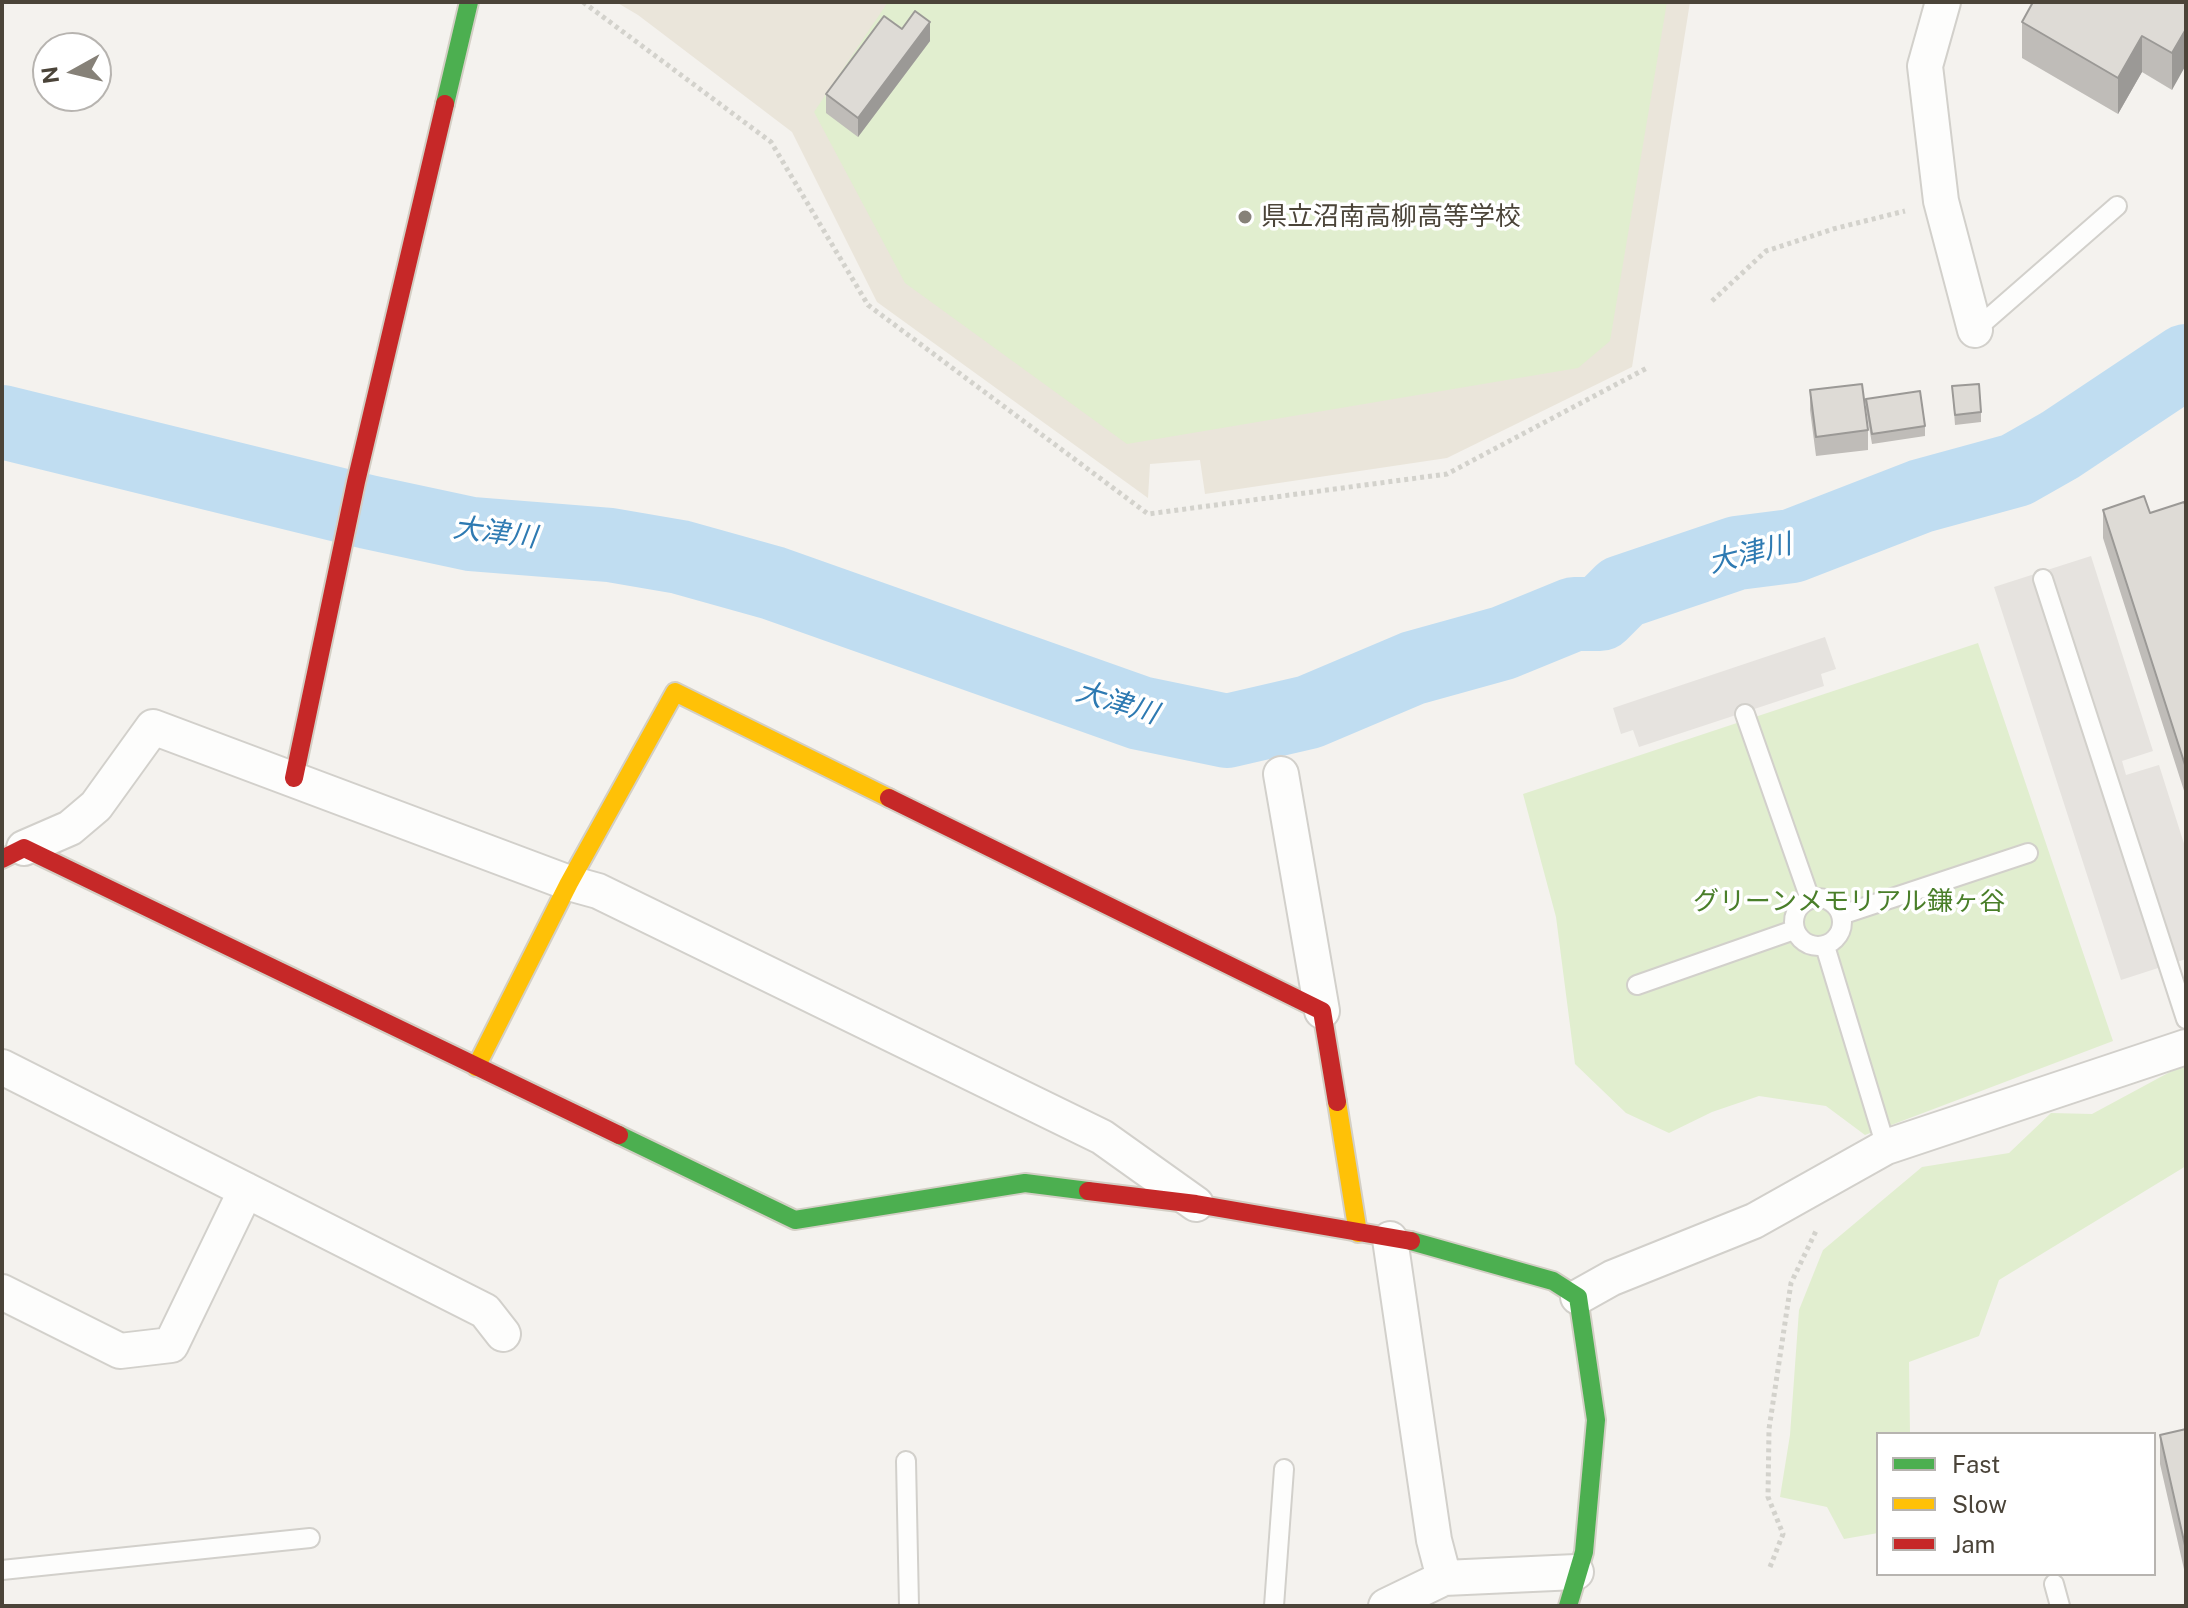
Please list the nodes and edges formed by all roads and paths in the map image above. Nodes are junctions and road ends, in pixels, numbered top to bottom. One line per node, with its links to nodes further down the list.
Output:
1 (469, 2): 12 (street)
2 (583, 2): 8 (path)
3 (1943, 2): 4 (street)
4 (1941, 201): 6 (path); 7 (street)
5 (2117, 206): 7 (lane)
6 (1712, 301)
7 (1975, 330)
8 (1647, 368)
9 (2043, 579): 22 (lane)
10 (1745, 714): 16 (lane)
11 (1281, 774): 21 (street)
12 (294, 778): 14 (street); 15 (street)
13 (2028, 853): 17 (lane)
14 (13, 854): 25 (street)
15 (569, 883): 21 (street); 25 (street); 29 (street)
16 (1810, 899): 17 (lane); 18 (lane)
17 (1841, 915): 19 (lane)
18 (1794, 930): 19 (lane); 20 (lane)
19 (1825, 946): 26 (lane)
20 (1637, 985)
21 (1322, 1011): 30 (street)
22 (2186, 1019)
23 (2186, 1047): 26 (street)
24 (2, 1067): 27 (street)
25 (476, 1067): 29 (street)
26 (1886, 1147): 28 (street)
27 (246, 1190): 31 (street); 33 (street)
28 (1805, 1193): 32 (street); 37 (path)
29 (1196, 1204): 30 (street)
30 (1374, 1236): 32 (street); 40 (street)
31 (2, 1292)
32 (1578, 1297): 39 (street)
33 (503, 1334)
34 (906, 1461): 42 (lane)
35 (1284, 1469): 43 (lane)
36 (310, 1538): 38 (lane)
37 (1770, 1567)
38 (2, 1570)
39 (1576, 1572): 40 (street); 45 (street)
40 (1444, 1578): 44 (street)
41 (2054, 1584): 46 (lane)
42 (909, 1606)
43 (1274, 1606)
44 (1386, 1606)
45 (1568, 1606)
46 (2060, 1606)

